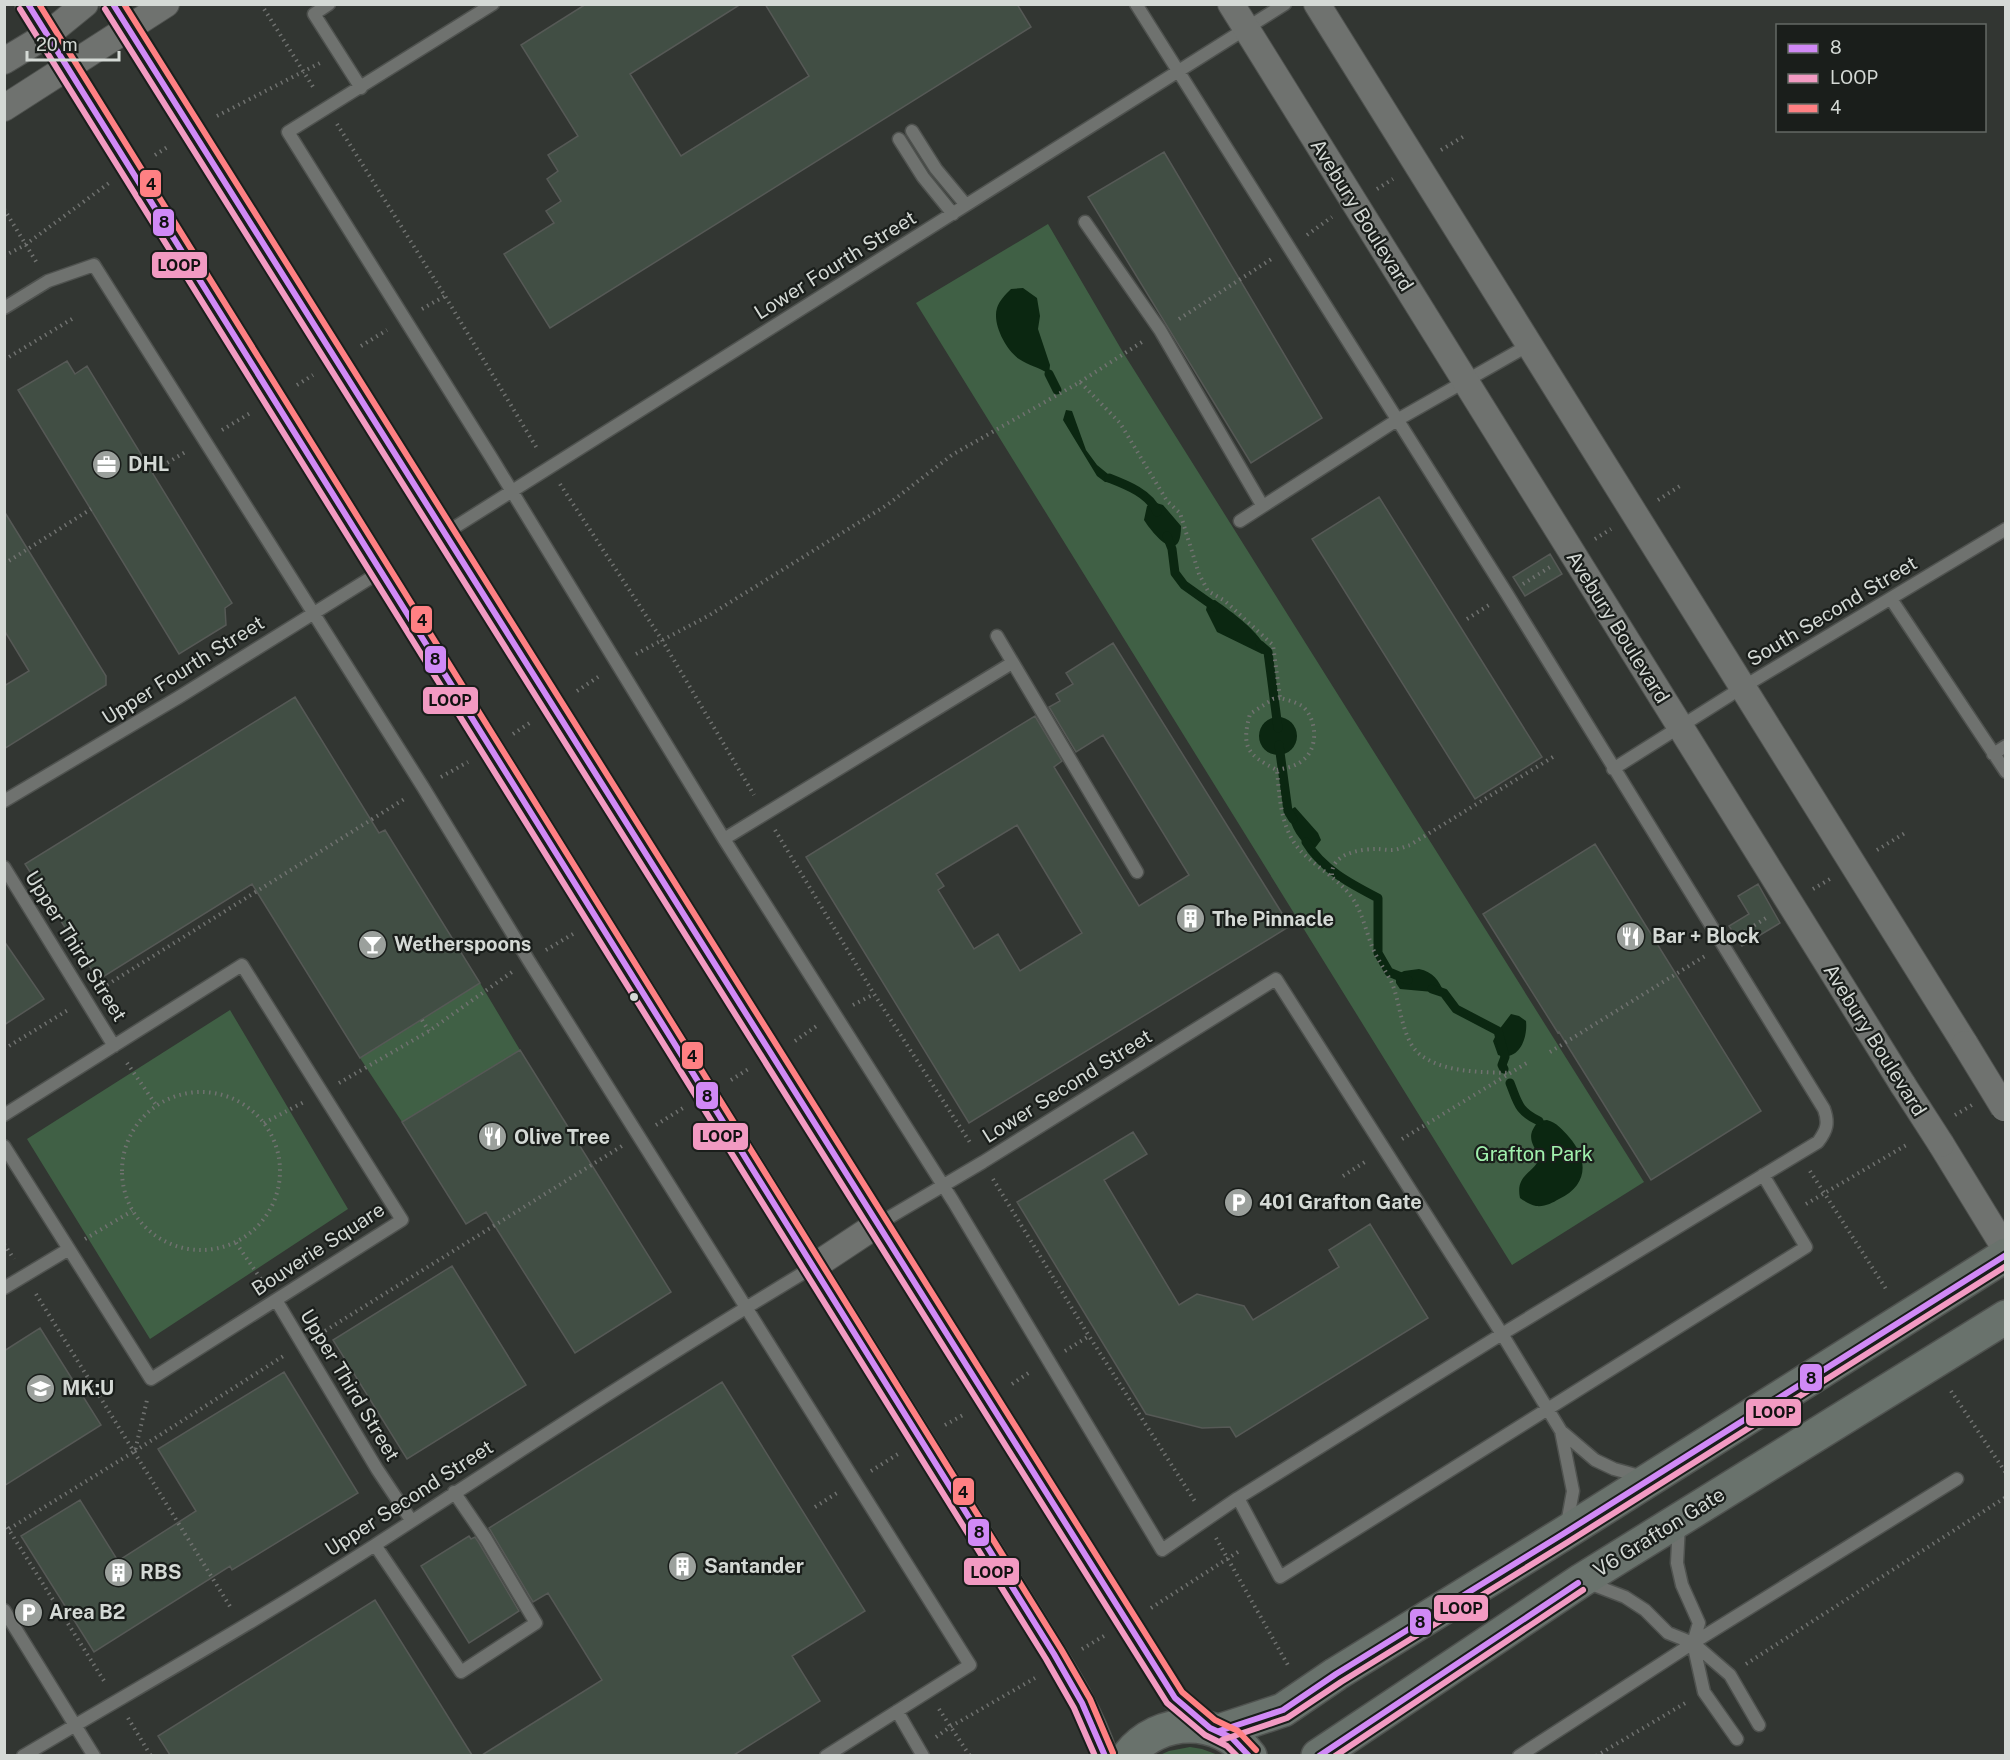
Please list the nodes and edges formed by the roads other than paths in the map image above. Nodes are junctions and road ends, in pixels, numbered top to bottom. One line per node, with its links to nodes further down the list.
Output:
1 (28, 4): 13 (street)
2 (85, 4): 13 (street)
3 (113, 4): 11 (street)
4 (166, 4): 11 (street)
5 (329, 4): 17 (lane)
6 (493, 4): 17 (lane)
7 (1136, 4): 16 (lane)
8 (1231, 4): 12 (street, Avebury Boulevard)
9 (1285, 4): 12 (lane, Lower Fourth Street)
10 (1317, 4): 25 (street)
11 (127, 29): 15 (street); 32 (street)
12 (1246, 29): 16 (lane, Lower Fourth Street); 26 (street, Avebury Boulevard)
13 (46, 34): 14 (street); 15 (street)
14 (4, 61)
15 (68, 69): 18 (street); 33 (street)
16 (1180, 71): 21 (lane, Lower Fourth Street); 27 (lane)
17 (361, 88): 28 (lane)
18 (4, 108)
19 (912, 131): 21 (lane)
20 (899, 139): 22 (lane)
21 (966, 205): 22 (lane, Lower Fourth Street)
22 (953, 213): 28 (lane, Lower Fourth Street)
23 (1085, 222): 29 (lane)
24 (7, 302): 35 (lane)
25 (1529, 345): 26 (lane); 38 (street)
26 (1466, 381): 27 (lane); 39 (street, Avebury Boulevard)
27 (1397, 420): 29 (lane); 42 (lane)
28 (512, 491): 32 (lane, Lower Fourth Street); 45 (lane)
29 (1262, 505): 30 (lane)
30 (1240, 521)
31 (2006, 529): 34 (lane, South Second Street)
32 (444, 534): 54 (street)
33 (380, 572): 35 (lane, Upper Fourth Street); 58 (street)
34 (1891, 599): 38 (lane, South Second Street); 41 (lane)
35 (313, 612): 44 (lane, Upper Fourth Street); 61 (lane)
36 (997, 636): 37 (lane)
37 (1012, 663): 45 (lane); 47 (lane)
38 (1743, 687): 39 (lane, South Second Street); 49 (street, bridge)
39 (1680, 727): 42 (lane, South Second Street); 56 (street, Avebury Boulevard, bridge)
40 (2006, 746): 41 (lane)
41 (1993, 754): 43 (lane)
42 (1613, 769): 52 (lane)
43 (2006, 772)
44 (4, 801)
45 (724, 839): 53 (lane)
46 (4, 867): 48 (lane, Upper Third Street)
47 (1137, 872)
48 (114, 1046): 50 (lane, Bouverie Square); 60 (lane, Bouverie Square)
49 (2005, 1109)
50 (4, 1115)
51 (4, 1146): 55 (lane)
52 (1763, 1175): 63 (lane); 64 (lane)
53 (944, 1186): 54 (lane, Lower Second Street); 63 (lane, Lower Second Street); 69 (lane)
54 (878, 1224): 58 (street); 80 (street)
55 (69, 1249): 59 (lane); 60 (lane, Bouverie Square)
56 (2006, 1250)
57 (2006, 1255): 66 (street)
58 (813, 1267): 61 (lane, Upper Second Street); 86 (street)
59 (4, 1288)
60 (276, 1300): 71 (lane, Upper Third Street)
61 (745, 1308): 68 (lane, Upper Second Street); 77 (lane)
62 (2006, 1317): 70 (street, V6 Grafton Gate)
63 (1502, 1334): 64 (lane); 69 (lane)
64 (1548, 1409): 65 (lane); 69 (lane)
65 (1562, 1431): 66 (lane); 72 (lane)
66 (1649, 1479): 72 (street)
67 (1957, 1479): 76 (lane)
68 (454, 1492): 71 (lane, Upper Second Street); 73 (lane)
69 (1238, 1498)
70 (1679, 1520): 74 (street, V6 Grafton Gate); 76 (lane)
71 (411, 1521): 73 (lane, Upper Second Street)
72 (1563, 1534): 80 (street)
73 (375, 1545): 78 (lane, Upper Second Street)
74 (1582, 1580): 76 (lane); 89 (street, V6 Grafton Gate)
75 (4, 1610): 78 (lane)
76 (1693, 1643): 79 (lane); 81 (lane); 90 (lane)
77 (897, 1711): 82 (lane); 85 (lane)
78 (75, 1725): 83 (lane, Upper Second Street); 84 (lane)
79 (1759, 1725)
80 (1214, 1729): 87 (street); 88 (street)
81 (1737, 1739)
82 (921, 1752)
83 (23, 1755)
84 (94, 1755)
85 (826, 1755)
86 (1105, 1755)
87 (1128, 1755)
88 (1251, 1755)
89 (1318, 1755)
90 (1519, 1755)

